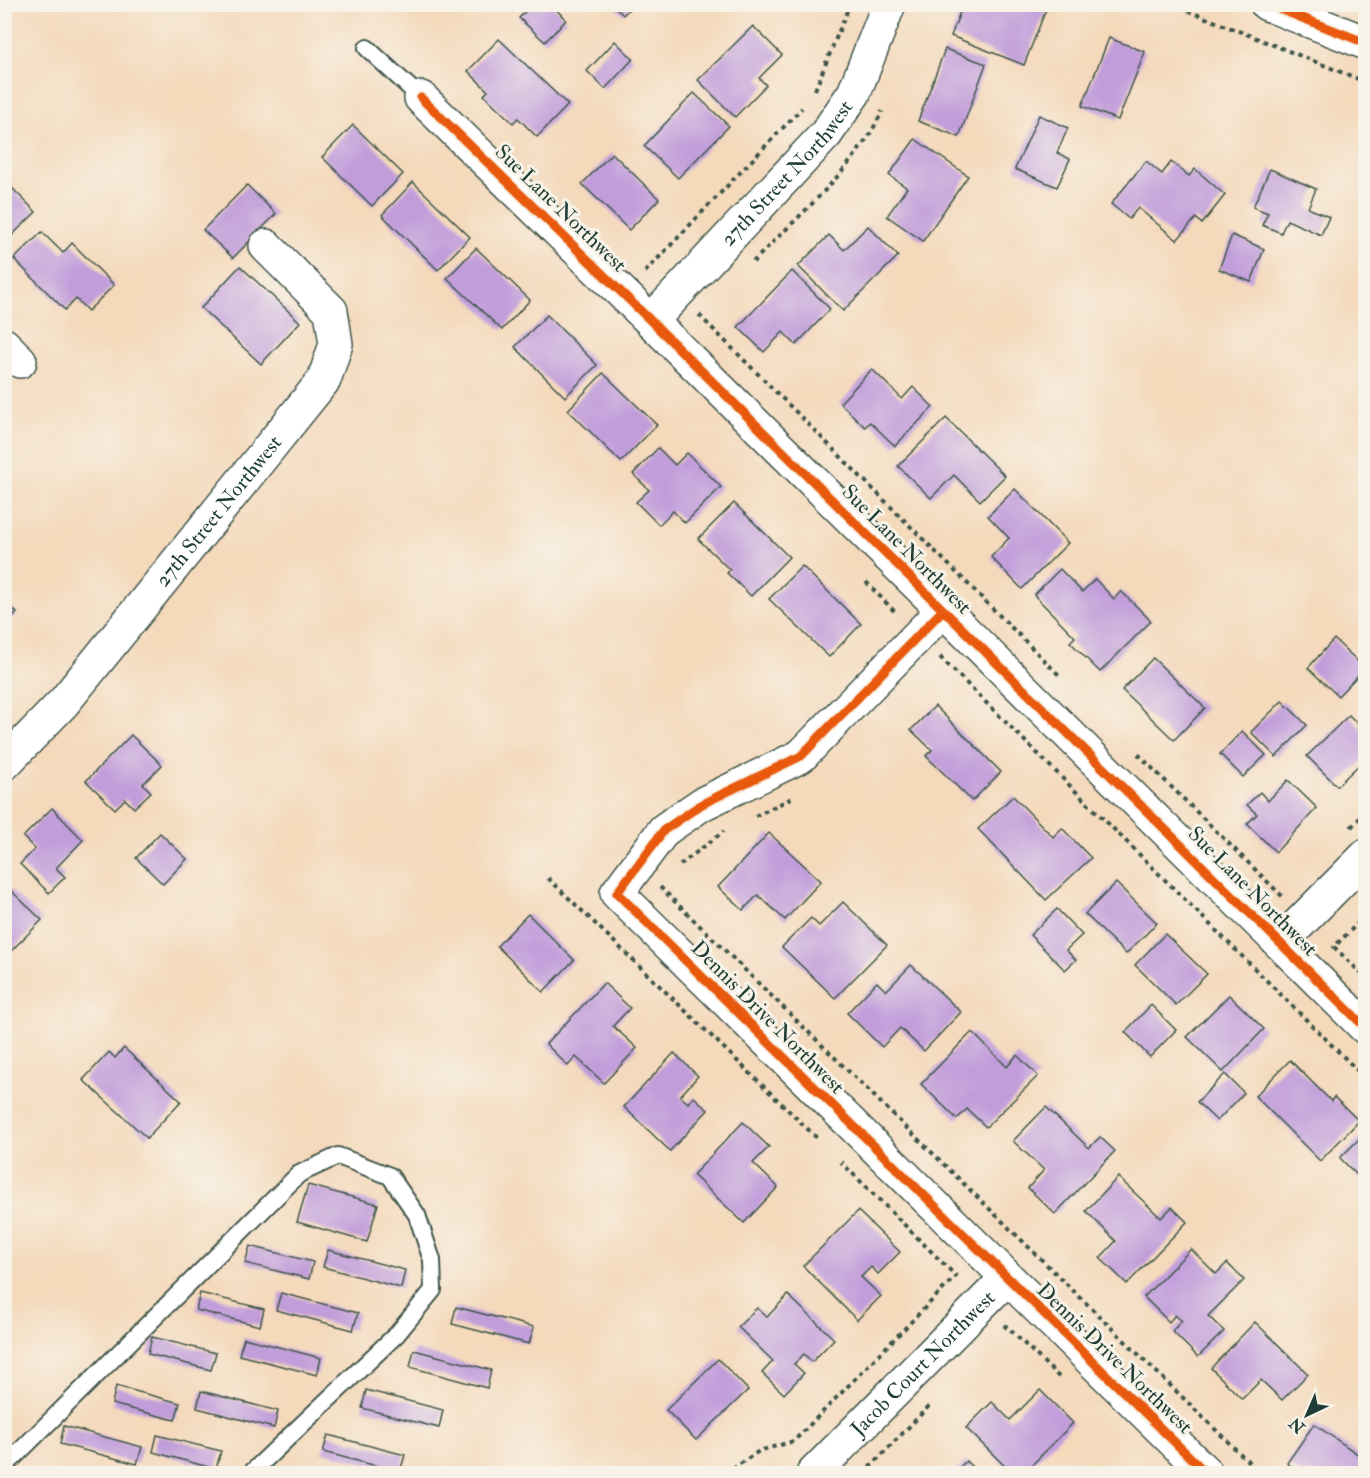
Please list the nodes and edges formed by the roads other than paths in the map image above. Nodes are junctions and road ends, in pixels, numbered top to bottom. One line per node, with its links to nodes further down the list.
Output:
1 (890, 4): 7 (street, 27th Street Northwest)
2 (1268, 4): 3 (street)
3 (1365, 43)
4 (367, 48): 5 (lane)
5 (421, 98): 7 (street, Sue Lane Northwest)
6 (266, 246): 9 (street, 27th Street Northwest)
7 (651, 321): 8 (street, Sue Lane Northwest)
8 (943, 610): 11 (street, Sue Lane Northwest); 13 (street, Dennis Drive Northwest)
9 (4, 764)
10 (1357, 842): 11 (street)
11 (1280, 943): 12 (street, Sue Lane Northwest)
12 (1365, 1028)
13 (1007, 1278): 16 (street, Jacob Court Northwest); 17 (street, Dennis Drive Northwest)
14 (4, 1467): 15 (lane)
15 (250, 1473)
16 (813, 1473)
17 (1207, 1473)

